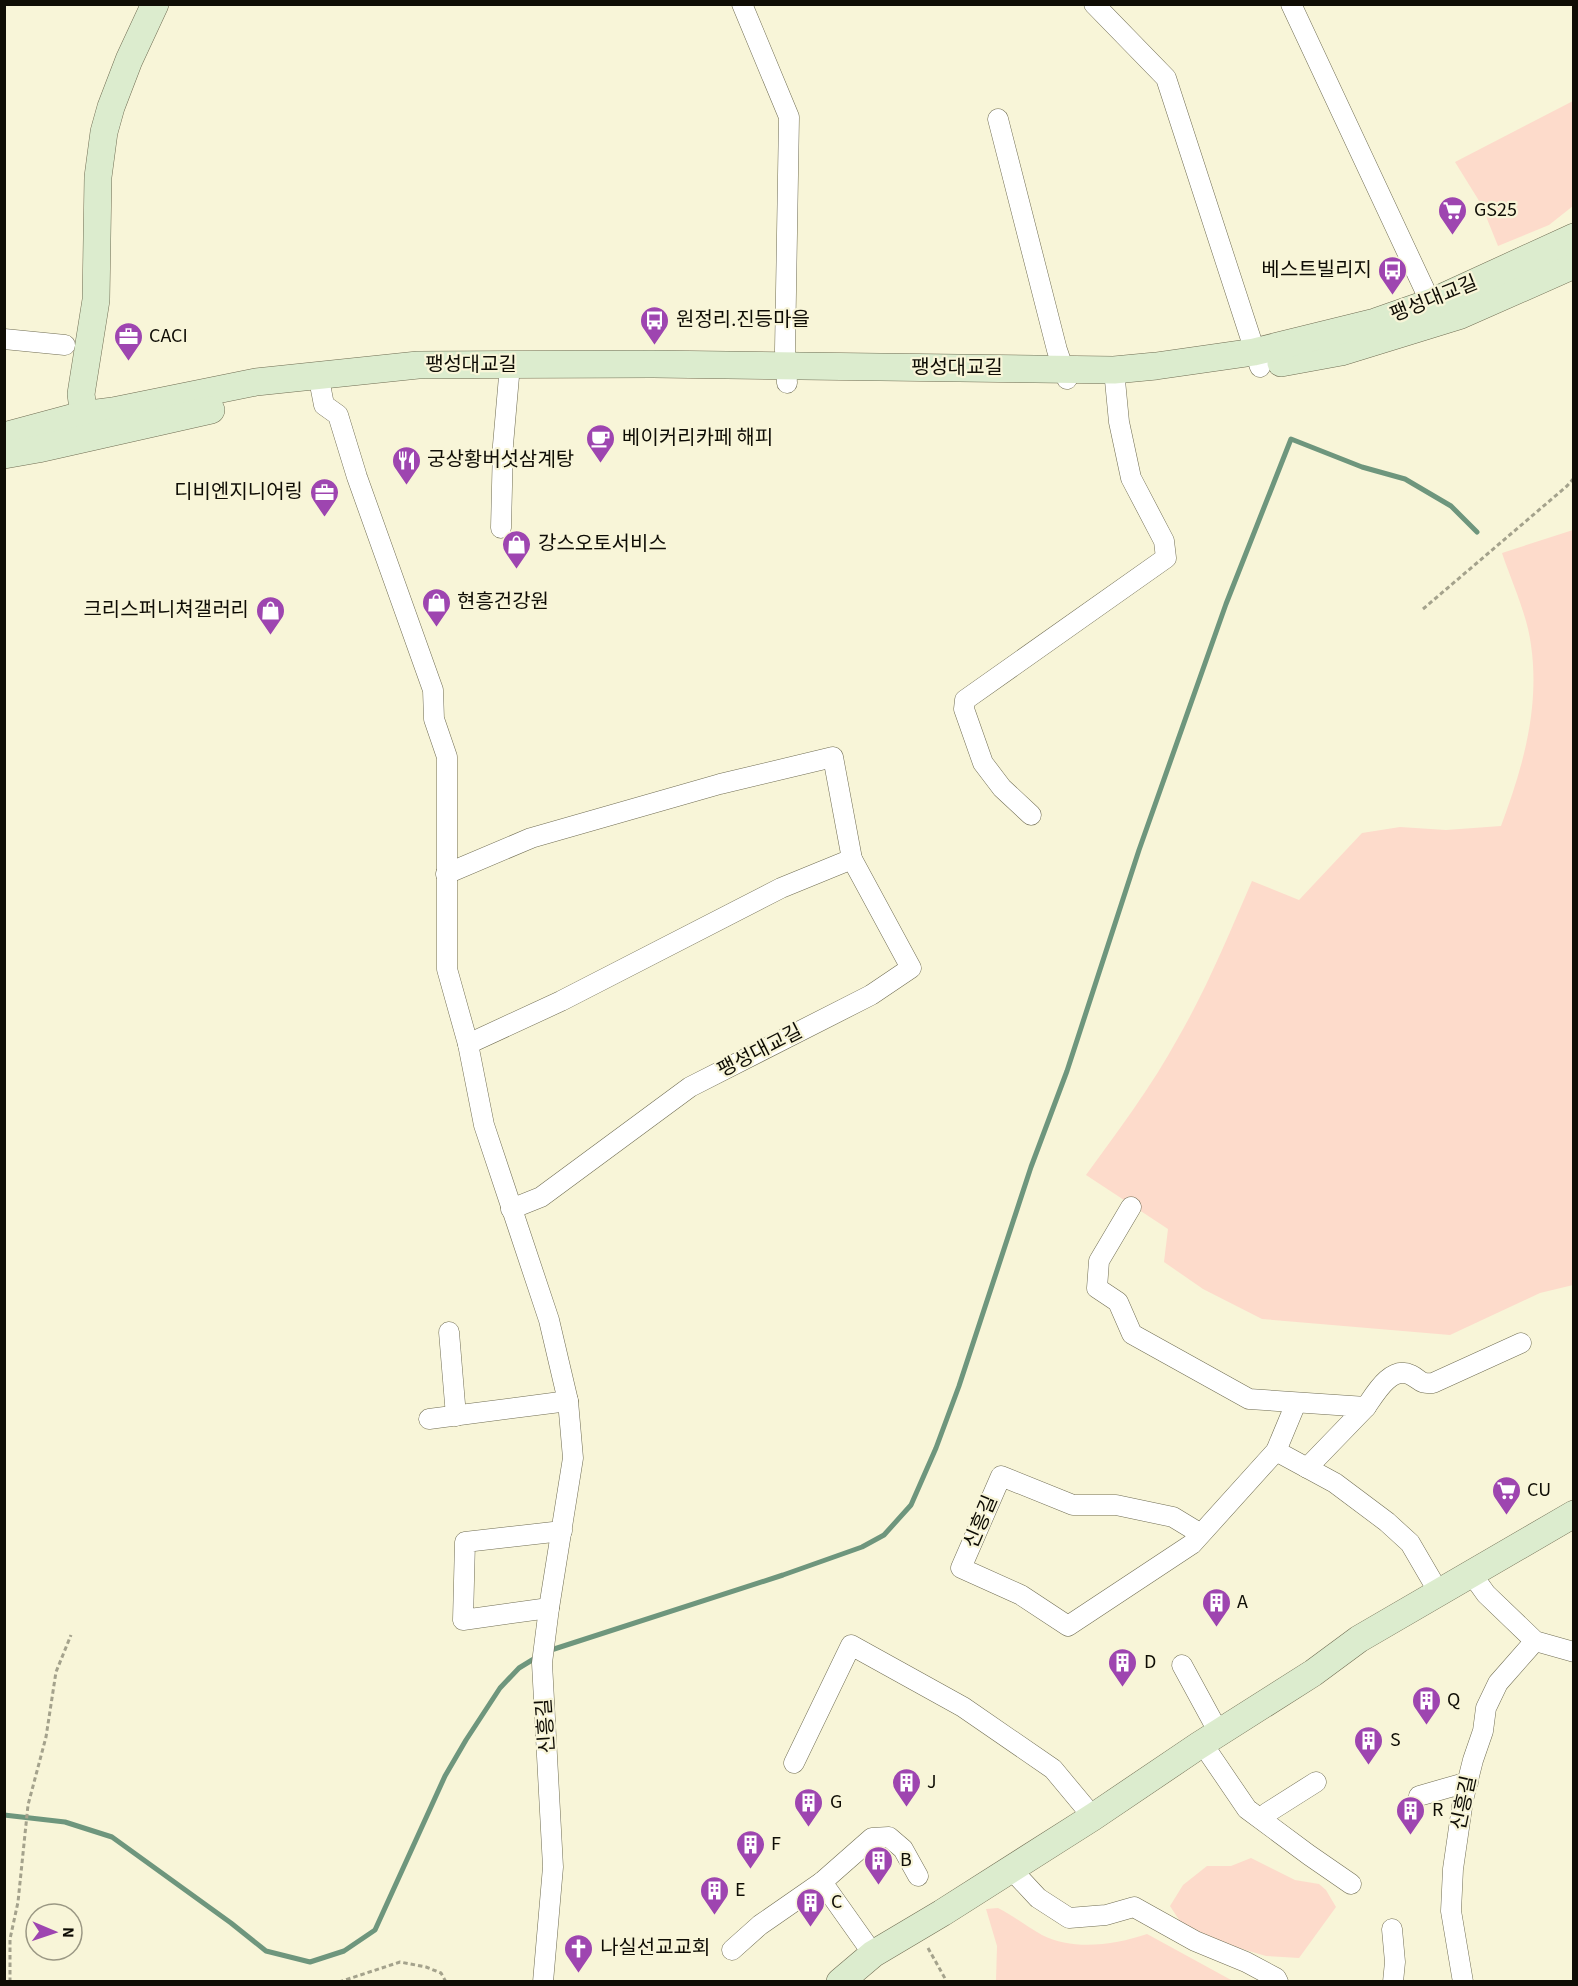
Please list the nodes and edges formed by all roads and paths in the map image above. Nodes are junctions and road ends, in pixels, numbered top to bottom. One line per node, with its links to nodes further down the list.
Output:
1 (155, 4): 17 (main road)
2 (742, 4): 13 (street)
3 (1094, 4): 11 (street)
4 (1292, 4): 8 (street)
5 (998, 119): 14 (street)
6 (1573, 239): 8 (main road, 팽성대교길)
7 (1574, 265): 8 (main road)
8 (1435, 312): 11 (main road, 팽성대교길)
9 (4, 339): 10 (street)
10 (64, 345)
11 (1257, 360): 15 (main road, 팽성대교길)
12 (509, 372): 13 (main road, 팽성대교길); 16 (main road, 팽성대교길); 21 (street)
13 (787, 375): 14 (main road, 팽성대교길)
14 (1066, 375): 15 (main road, 팽성대교길)
15 (1114, 375): 23 (street)
16 (320, 382): 17 (main road, 팽성대교길); 25 (street)
17 (85, 427): 18 (main road, 팽성대교길); 19 (main road)
18 (4, 436)
19 (4, 455)
20 (1574, 478): 22 (path)
21 (501, 528)
22 (1423, 609)
23 (1031, 815)
24 (852, 859): 25 (street, 팽성대교길); 26 (street); 28 (street, 팽성대교길)
25 (447, 874): 26 (street)
26 (468, 1044): 28 (street)
27 (1131, 1207): 32 (street)
28 (511, 1209): 31 (street)
29 (449, 1332): 34 (street)
30 (1521, 1343): 33 (street)
31 (568, 1401): 34 (street); 39 (street, 신흥길)
32 (1296, 1403): 33 (street); 36 (street, 신흥길)
33 (1366, 1407): 37 (street)
34 (456, 1416): 35 (street)
35 (429, 1419)
36 (1276, 1451): 37 (street); 40 (street, 신흥길)
37 (1307, 1468): 42 (street)
38 (1574, 1514): 41 (main road)
39 (562, 1531): 43 (street, 신흥길); 43 (street)
40 (1201, 1534): 40 (street, 신흥길)
41 (1471, 1573): 42 (main road); 45 (street)
42 (1438, 1591): 48 (main road)
43 (549, 1608): 66 (street, 신흥길)
44 (71, 1635): 63 (path)
45 (1535, 1641): 46 (street); 51 (street, 신흥길)
46 (1574, 1652)
47 (1182, 1665): 48 (street)
48 (1210, 1738): 53 (main road); 54 (street)
49 (794, 1763): 53 (street)
50 (1316, 1782): 54 (street)
51 (1468, 1782): 52 (street); 71 (street, 신흥길)
52 (1419, 1796)
53 (1093, 1816): 55 (main road)
54 (1262, 1819): 58 (street)
55 (1011, 1869): 59 (main road); 69 (street)
56 (918, 1876): 57 (street)
57 (822, 1882): 61 (street); 62 (street)
58 (1352, 1884)
59 (917, 1928): 62 (main road); 68 (path)
60 (1392, 1929): 70 (street)
61 (732, 1950)
62 (873, 1954): 67 (main road)
63 (10, 1982)
64 (339, 1982): 65 (path)
65 (446, 1982)
66 (543, 1982)
67 (840, 1982)
68 (947, 1982)
69 (1278, 1982)
70 (1393, 1982)
71 (1463, 1982)

